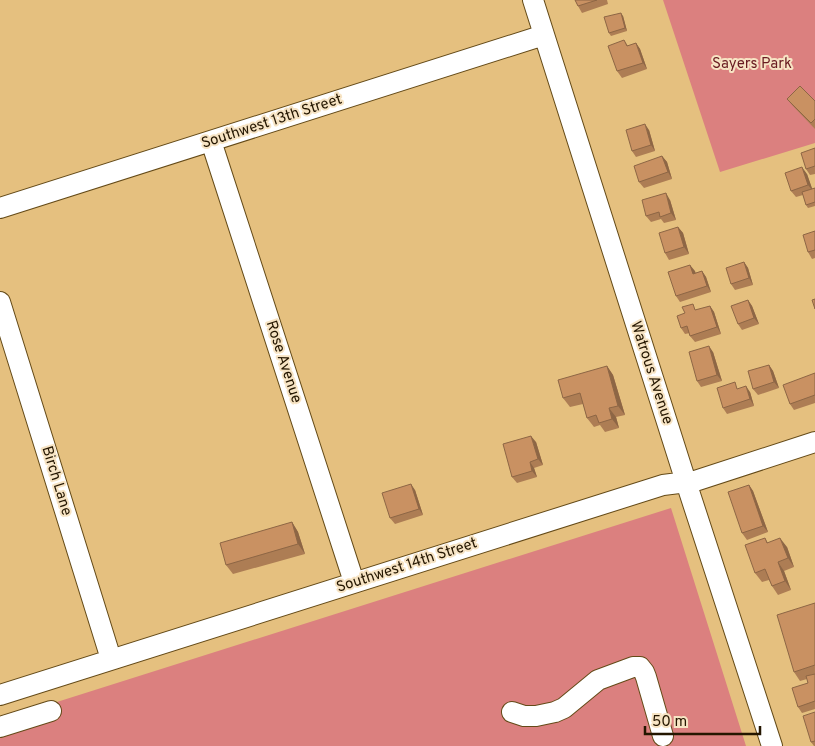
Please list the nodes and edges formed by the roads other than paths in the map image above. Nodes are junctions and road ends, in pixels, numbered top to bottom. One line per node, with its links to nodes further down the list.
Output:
1 (533, 0): 2 (street, Watrous Avenue)
2 (544, 36): 3 (street, Southwest 13th Street); 7 (street, Watrous Avenue)
3 (211, 141): 4 (street, Southwest 13th Street); 8 (street, Rose Avenue)
4 (0, 208)
5 (0, 302): 9 (street, Birch Lane)
6 (815, 442): 7 (street, Southwest 14th Street)
7 (686, 482): 8 (street, Southwest 14th Street); 15 (street, Watrous Avenue)
8 (354, 582): 9 (street, Southwest 14th Street)
9 (111, 659): 10 (street, Southwest 14th Street)
10 (0, 695)
11 (51, 711): 13 (street)
12 (512, 712): 14 (street)
13 (0, 727)
14 (663, 736)
15 (772, 746)

